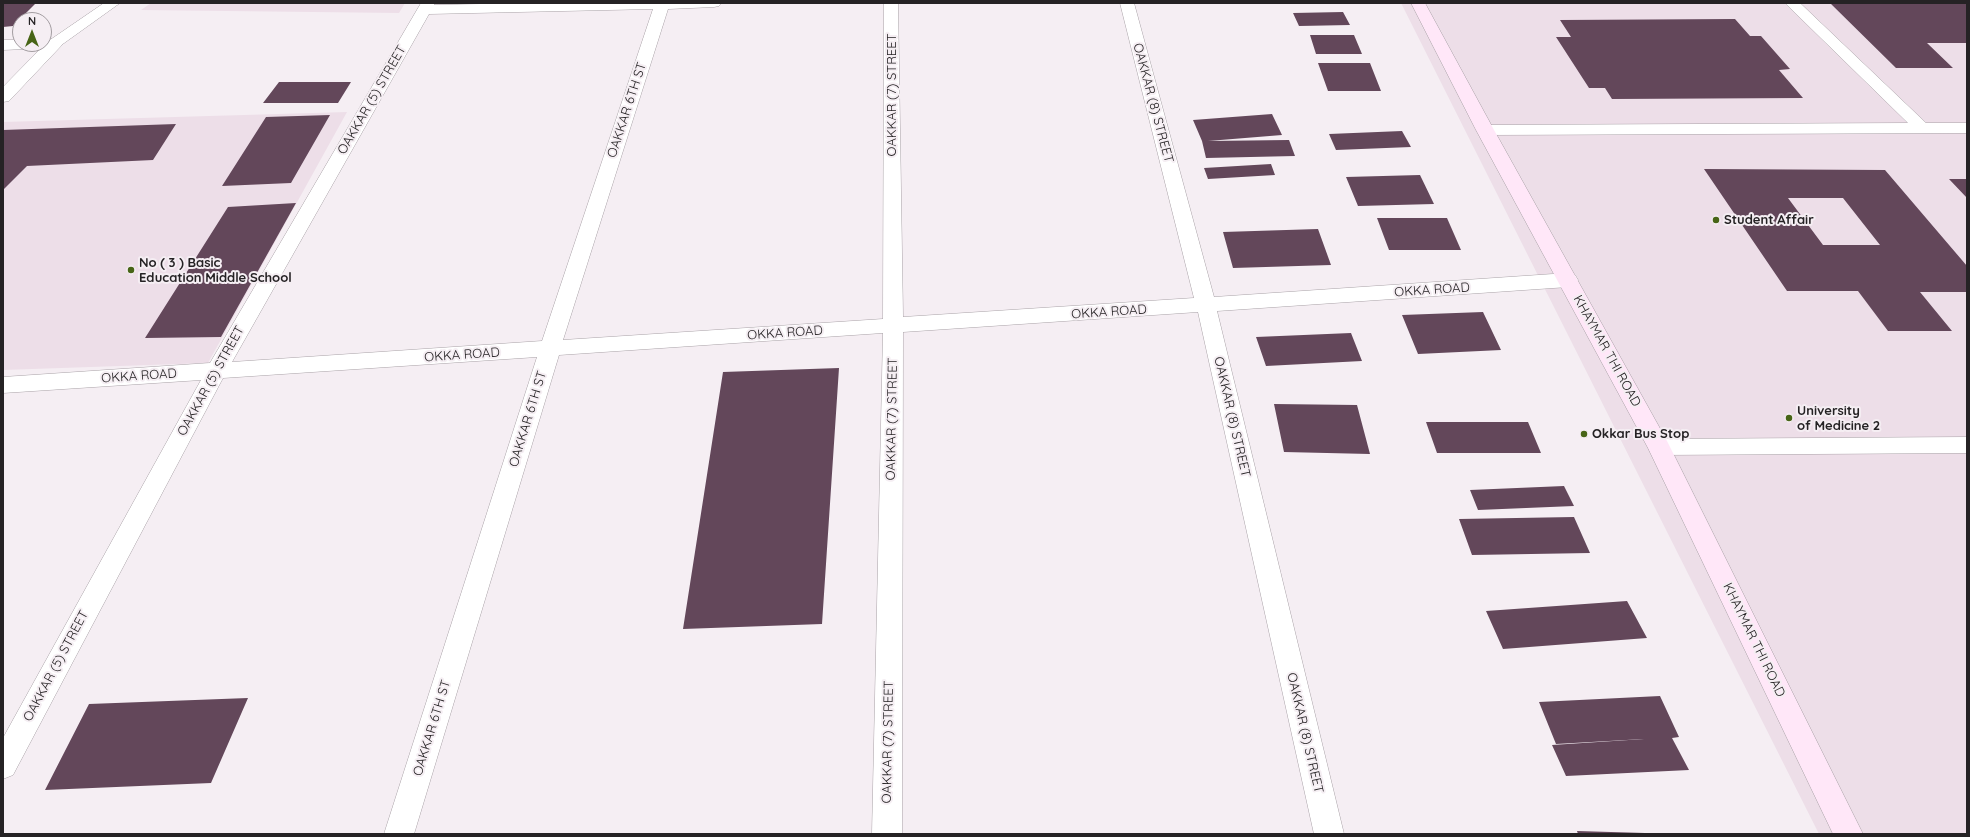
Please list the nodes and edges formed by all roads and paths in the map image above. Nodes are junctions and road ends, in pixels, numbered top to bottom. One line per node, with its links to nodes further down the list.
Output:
1 (113, 3): 9 (lane)
2 (714, 3): 7 (street)
3 (891, 3): 17 (street, OAKKAR (7) STREET)
4 (1127, 3): 16 (street, OAKKAR (8) STREET)
5 (1418, 3): 14 (main road, KHAYMAR THI ROAD)
6 (1792, 3): 13 (lane)
7 (662, 5): 8 (street); 18 (street, OAKKAR 6TH ST)
8 (426, 6): 19 (street, OAKKAR (5) STREET)
9 (52, 41)
10 (41, 52): 11 (street)
11 (3, 97)
12 (1967, 128): 13 (lane)
13 (1923, 129): 14 (lane)
14 (1485, 130): 15 (main road, KHAYMAR THI ROAD)
15 (1568, 280): 16 (street, OKKA ROAD); 22 (main road, KHAYMAR THI ROAD)
16 (1206, 305): 17 (street, OKKA ROAD); 26 (street, OAKKAR (8) STREET)
17 (893, 326): 18 (street, OKKA ROAD); 25 (street, OAKKAR (7) STREET)
18 (550, 349): 19 (street, OKKA ROAD); 24 (street, OAKKAR 6TH ST)
19 (216, 371): 20 (street, OKKA ROAD); 23 (street, OAKKAR (5) STREET)
20 (3, 385)
21 (1967, 445): 22 (lane)
22 (1659, 447): 27 (main road, KHAYMAR THI ROAD)
23 (3, 765)
24 (398, 834)
25 (887, 834)
26 (1329, 834)
27 (1848, 834)

